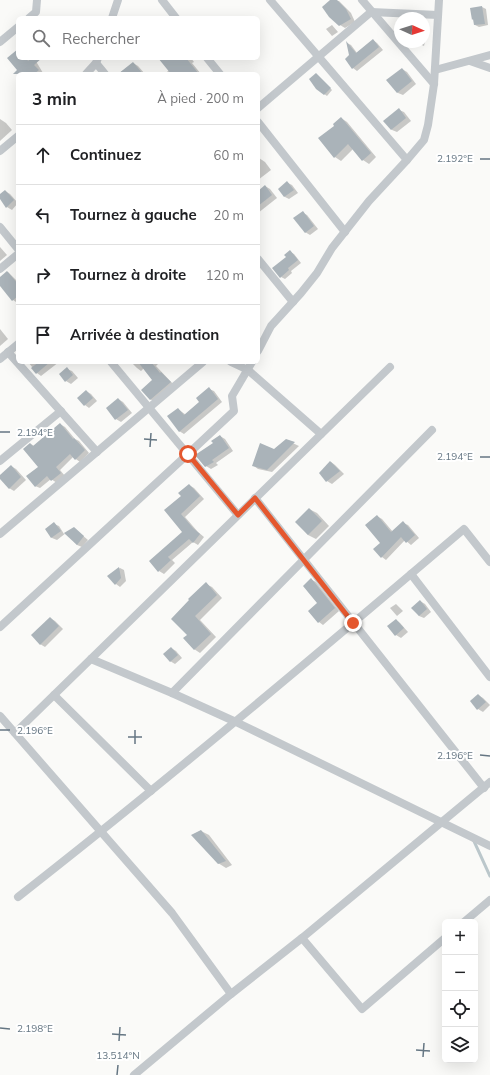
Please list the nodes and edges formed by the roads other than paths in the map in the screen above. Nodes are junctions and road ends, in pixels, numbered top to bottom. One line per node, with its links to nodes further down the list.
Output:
1 (37, 0): 9 (street)
2 (118, 0): 10 (street)
3 (162, 0): 11 (street)
4 (270, 0): 15 (street)
5 (362, 0): 7 (street)
6 (439, 0): 8 (street)
7 (371, 12): 8 (street); 15 (street); 24 (street)
8 (438, 15): 20 (street)
9 (31, 16)
10 (113, 16)
11 (174, 16)
12 (16, 29): 13 (street)
13 (0, 42)
14 (490, 55): 18 (street)
15 (318, 57): 25 (street); 29 (street)
16 (97, 60): 21 (street); 22 (street)
17 (209, 60): 23 (street)
18 (470, 61): 19 (street); 20 (street)
19 (490, 68)
20 (435, 70): 24 (street)
21 (88, 72)
22 (104, 72)
23 (218, 72)
24 (434, 84): 29 (street)
25 (260, 106)
26 (260, 125): 31 (street)
27 (16, 138): 28 (street)
28 (0, 151)
29 (407, 160): 31 (street)
30 (0, 227): 32 (street)
31 (345, 232): 36 (street)
32 (16, 247)
33 (16, 256): 35 (street)
34 (260, 261): 36 (street)
35 (0, 269)
36 (293, 302): 38 (street)
37 (16, 346): 39 (street)
38 (260, 347)
39 (8, 352): 40 (street); 41 (street)
40 (0, 359)
41 (16, 361)
42 (19, 364): 50 (street)
43 (114, 364): 49 (street)
44 (200, 364): 49 (street)
45 (236, 364): 48 (street)
46 (251, 364): 48 (street)
47 (390, 367): 52 (street)
48 (248, 370): 52 (street); 54 (street)
49 (149, 408): 53 (street); 54 (street)
50 (61, 411): 53 (street); 55 (street)
51 (432, 430): 59 (street)
52 (321, 434): 56 (street)
53 (97, 452): 58 (street)
54 (188, 454): 57 (street); 63 (street)
55 (0, 461)
56 (255, 498): 57 (street); 59 (street)
57 (238, 515): 64 (street)
58 (0, 534)
59 (304, 560): 62 (street); 66 (street)
60 (490, 562): 61 (street)
61 (411, 574): 62 (street); 65 (street)
62 (353, 623): 69 (street); 71 (street)
63 (0, 627)
64 (90, 659): 66 (street); 67 (street)
65 (490, 677)
66 (172, 693): 69 (street)
67 (54, 695): 70 (street); 72 (street)
68 (0, 716): 70 (street)
69 (236, 722): 72 (street); 73 (street)
70 (15, 733): 74 (street)
71 (487, 785): 73 (street)
72 (151, 791): 74 (street)
73 (442, 822): 75 (street); 79 (street)
74 (101, 832): 76 (street); 81 (street)
75 (490, 846)
76 (18, 897)
77 (490, 900): 78 (street)
78 (468, 919)
79 (302, 938): 80 (street); 81 (street)
80 (442, 941)
81 (231, 994): 82 (street)
82 (134, 1075)

